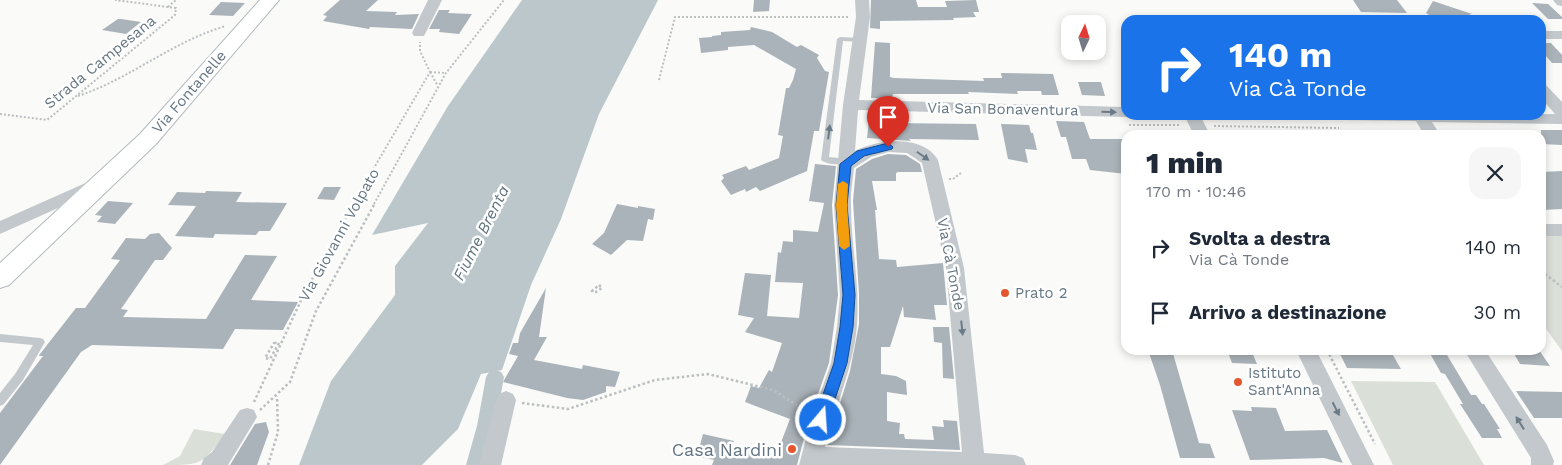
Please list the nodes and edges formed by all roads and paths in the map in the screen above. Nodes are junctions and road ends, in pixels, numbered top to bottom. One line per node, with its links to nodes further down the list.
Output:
1 (115, 0): 7 (path, Strada Campesana)
2 (176, 0): 7 (path)
3 (270, 0): 9 (street, Via Fontanelle)
4 (435, 0): 10 (street)
5 (504, 0): 15 (path)
6 (862, 0): 8 (street)
7 (168, 7): 19 (path, Strada Campesana)
8 (863, 17): 13 (street); 16 (path)
9 (250, 23): 19 (path); 32 (street, Via Fontanelle)
10 (419, 33): 14 (path)
11 (1546, 35): 12 (street)
12 (1562, 35)
13 (860, 40): 20 (street); 31 (lane, one-way to 13)
14 (430, 72): 15 (path); 17 (path); 46 (path, Via Giovanni Volpato)
15 (446, 73): 17 (path)
16 (660, 80)
17 (438, 87): 52 (path)
18 (1546, 94): 21 (street)
19 (75, 97): 22 (path, Strada Campesana)
20 (851, 106): 23 (street, Via San Bonaventura, one-way to 23); 31 (street)
21 (1562, 112)
22 (0, 114)
23 (1121, 118)
24 (1546, 118): 25 (street)
25 (1562, 118)
26 (1189, 120): 29 (street)
27 (1370, 120): 28 (street)
28 (1344, 122): 30 (path)
29 (1205, 130)
30 (1222, 130)
31 (846, 163): 47 (street); 50 (street, Via Cà Tonde, one-way to 50)
32 (106, 180): 33 (street); 37 (street, Via Fontanelle)
33 (0, 228)
34 (1546, 230): 35 (street)
35 (1562, 230)
36 (1546, 275): 38 (path)
37 (0, 278)
38 (1562, 288)
39 (0, 338): 45 (lane)
40 (1308, 355): 55 (street, one-way to 55)
41 (1330, 355): 48 (path)
42 (1477, 355): 56 (street, one-way to 42)
43 (270, 358): 43 (path)
44 (506, 400): 47 (path); 53 (street)
45 (0, 401)
46 (247, 417): 51 (street)
47 (821, 420): 49 (street)
48 (1375, 444)
49 (812, 461): 50 (street)
50 (974, 462): 54 (street)
51 (212, 465)
52 (268, 465)
53 (490, 465)
54 (1015, 465)
55 (1363, 465)
56 (1542, 465)

